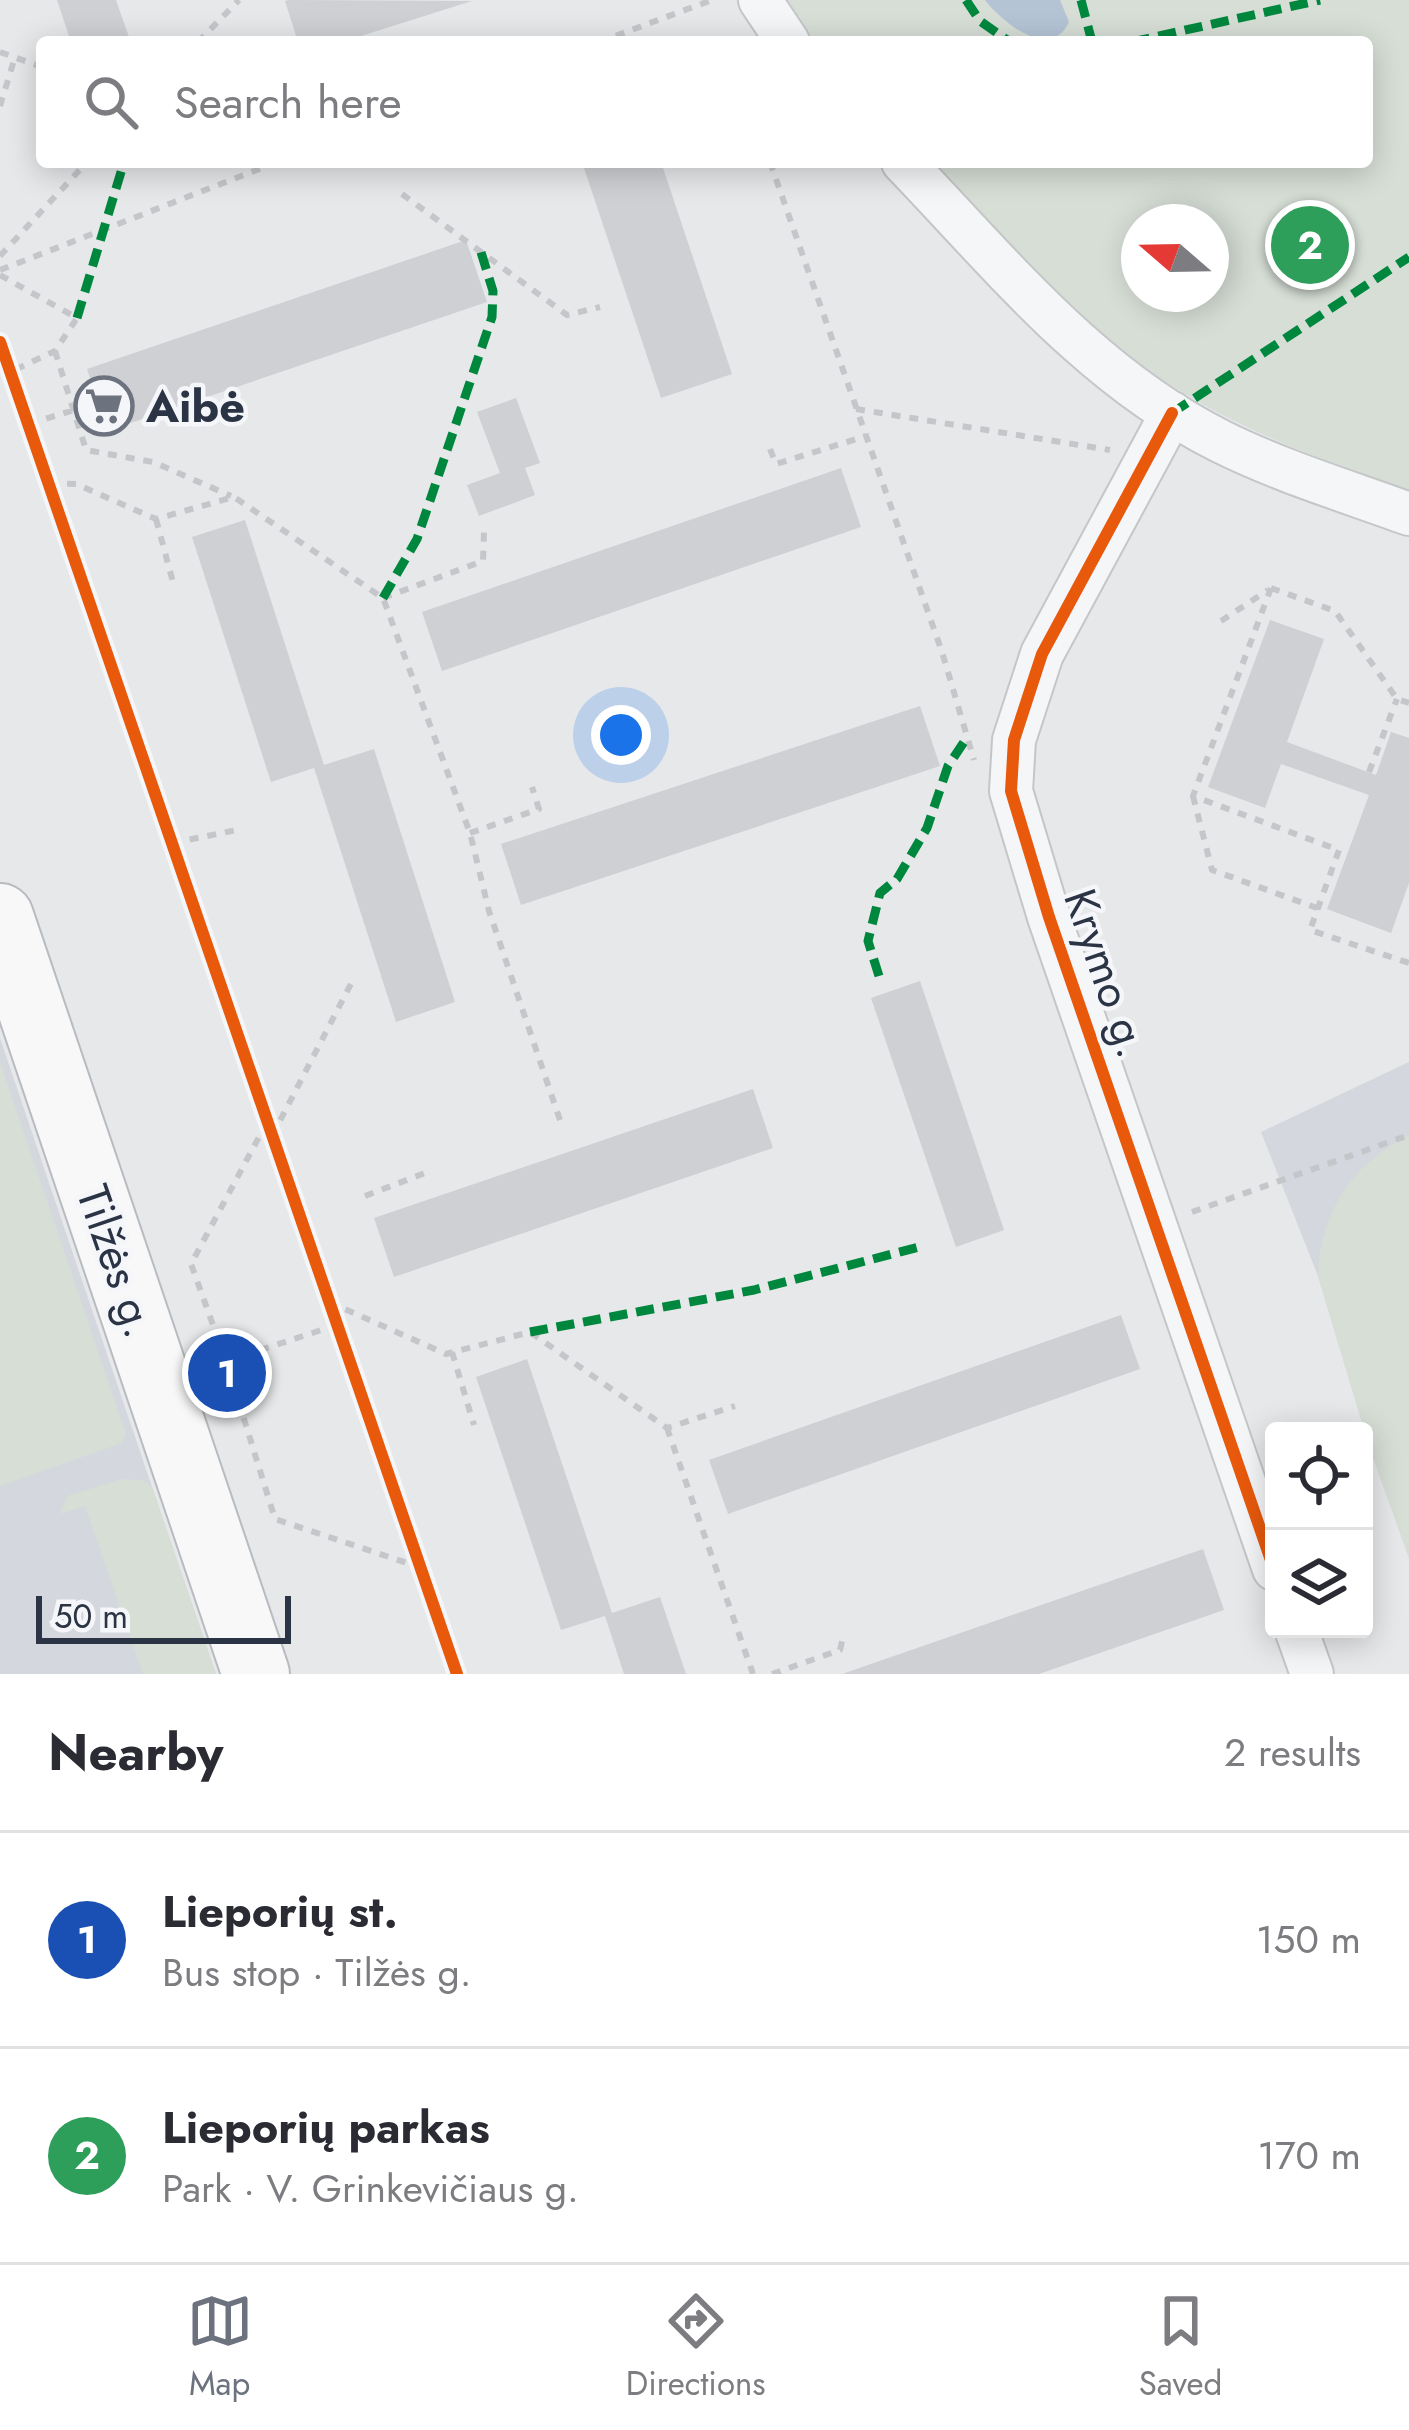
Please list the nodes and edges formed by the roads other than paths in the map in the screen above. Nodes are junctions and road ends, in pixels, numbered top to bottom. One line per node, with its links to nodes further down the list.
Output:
1 (760, 0): 2 (street)
2 (784, 36)
3 (909, 168): 4 (street)
4 (1172, 413): 5 (street); 7 (street, Krymo g.)
5 (1409, 514)
6 (0, 916): 9 (highway, Tilžės g.)
7 (1265, 1543)
8 (1298, 1638): 10 (street)
9 (256, 1674)
10 (1312, 1674)

